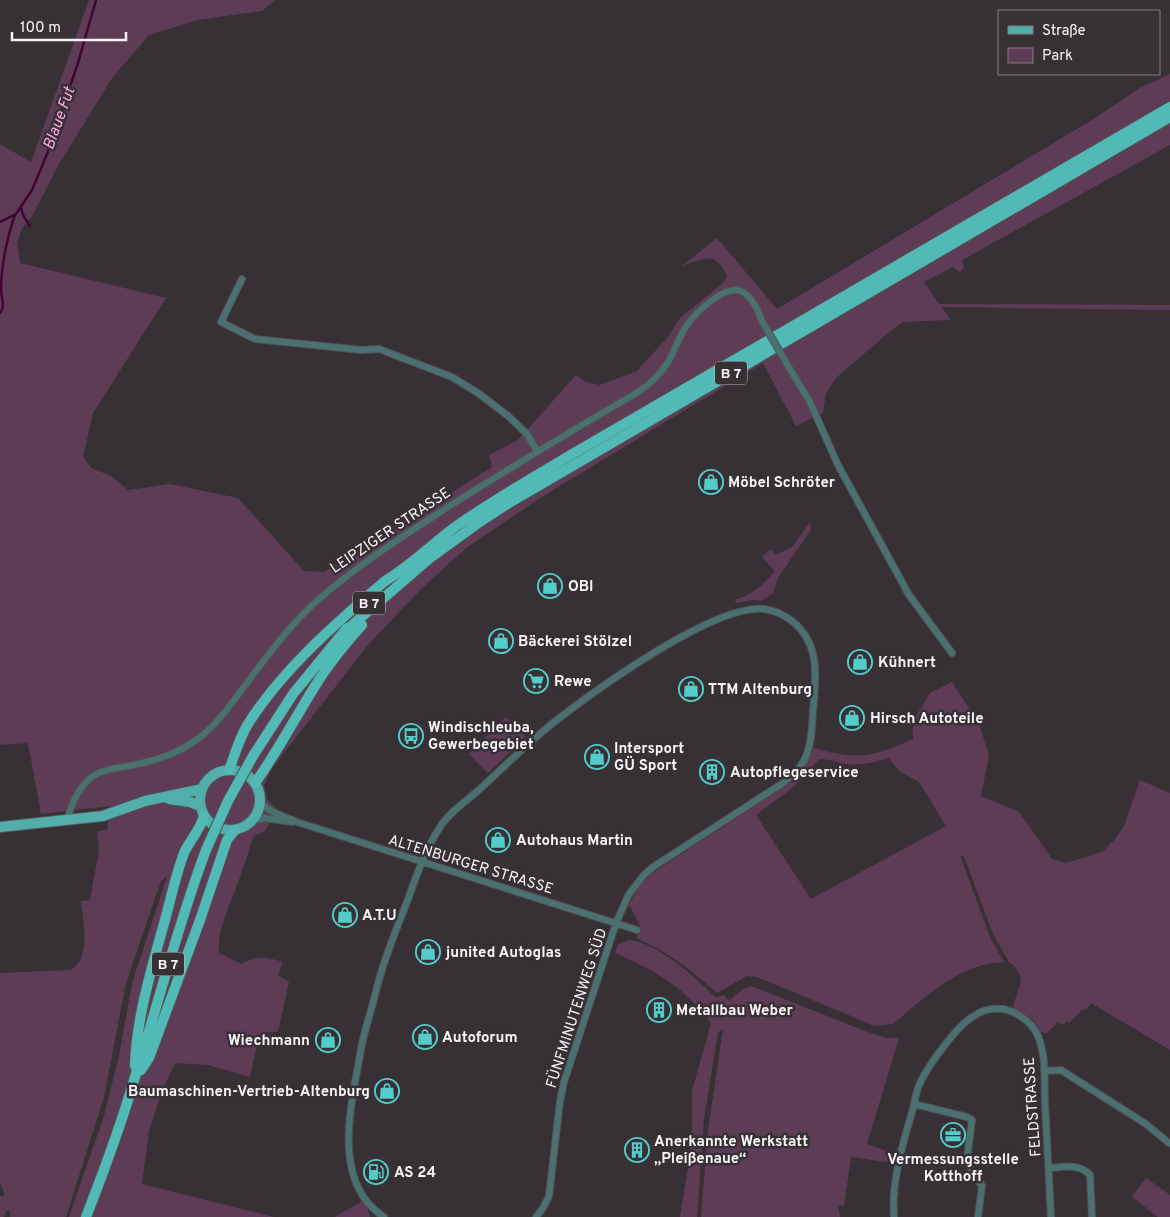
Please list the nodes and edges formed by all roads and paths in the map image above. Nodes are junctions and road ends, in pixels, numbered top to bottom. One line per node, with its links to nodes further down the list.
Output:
1 (1170, 107): 5 (highway, B 7)
2 (1170, 117): 6 (highway, B 7)
3 (242, 279): 4 (street)
4 (537, 451): 8 (street, LEIPZIGER STRASSE, bridge); 16 (street, LEIPZIGER STRASSE)
5 (396, 574): 7 (highway, B 7); 9 (highway)
6 (370, 612): 7 (highway, B 7); 10 (highway)
7 (343, 633): 25 (highway, B 7, bridge)
8 (952, 653)
9 (230, 770): 10 (main road); 11 (main road)
10 (255, 783): 13 (main road)
11 (202, 789): 12 (main road); 14 (main road)
12 (158, 798): 14 (main road); 16 (main road)
13 (260, 802): 17 (main road); 18 (street, ALTENBURGER STRASSE)
14 (200, 806): 15 (main road)
15 (204, 816): 20 (main road); 25 (highway)
16 (67, 821): 19 (main road)
17 (252, 821): 18 (street, ALTENBURGER STRASSE); 20 (main road)
18 (297, 822): 21 (street, ALTENBURGER STRASSE)
19 (0, 827)
20 (234, 830): 25 (highway)
21 (422, 863): 22 (street, ALTENBURGER STRASSE); 22 (street, FÜNFMINUTENWEG SÜD); 29 (street)
22 (616, 923): 23 (street, ALTENBURGER STRASSE); 32 (street, FÜNFMINUTENWEG SÜD)
23 (637, 930)
24 (1044, 1070): 26 (street, FELDSTRASSE); 27 (street); 28 (street, FELDSTRASSE)
25 (135, 1079): 30 (highway, B 7)
26 (914, 1104): 33 (street); 34 (street)
27 (1170, 1143)
28 (1049, 1168): 35 (street, FELDSTRASSE); 36 (street)
29 (376, 1215): 31 (street)
30 (86, 1217)
31 (384, 1217)
32 (536, 1217)
33 (894, 1217)
34 (978, 1217)
35 (1051, 1217)
36 (1092, 1217)

